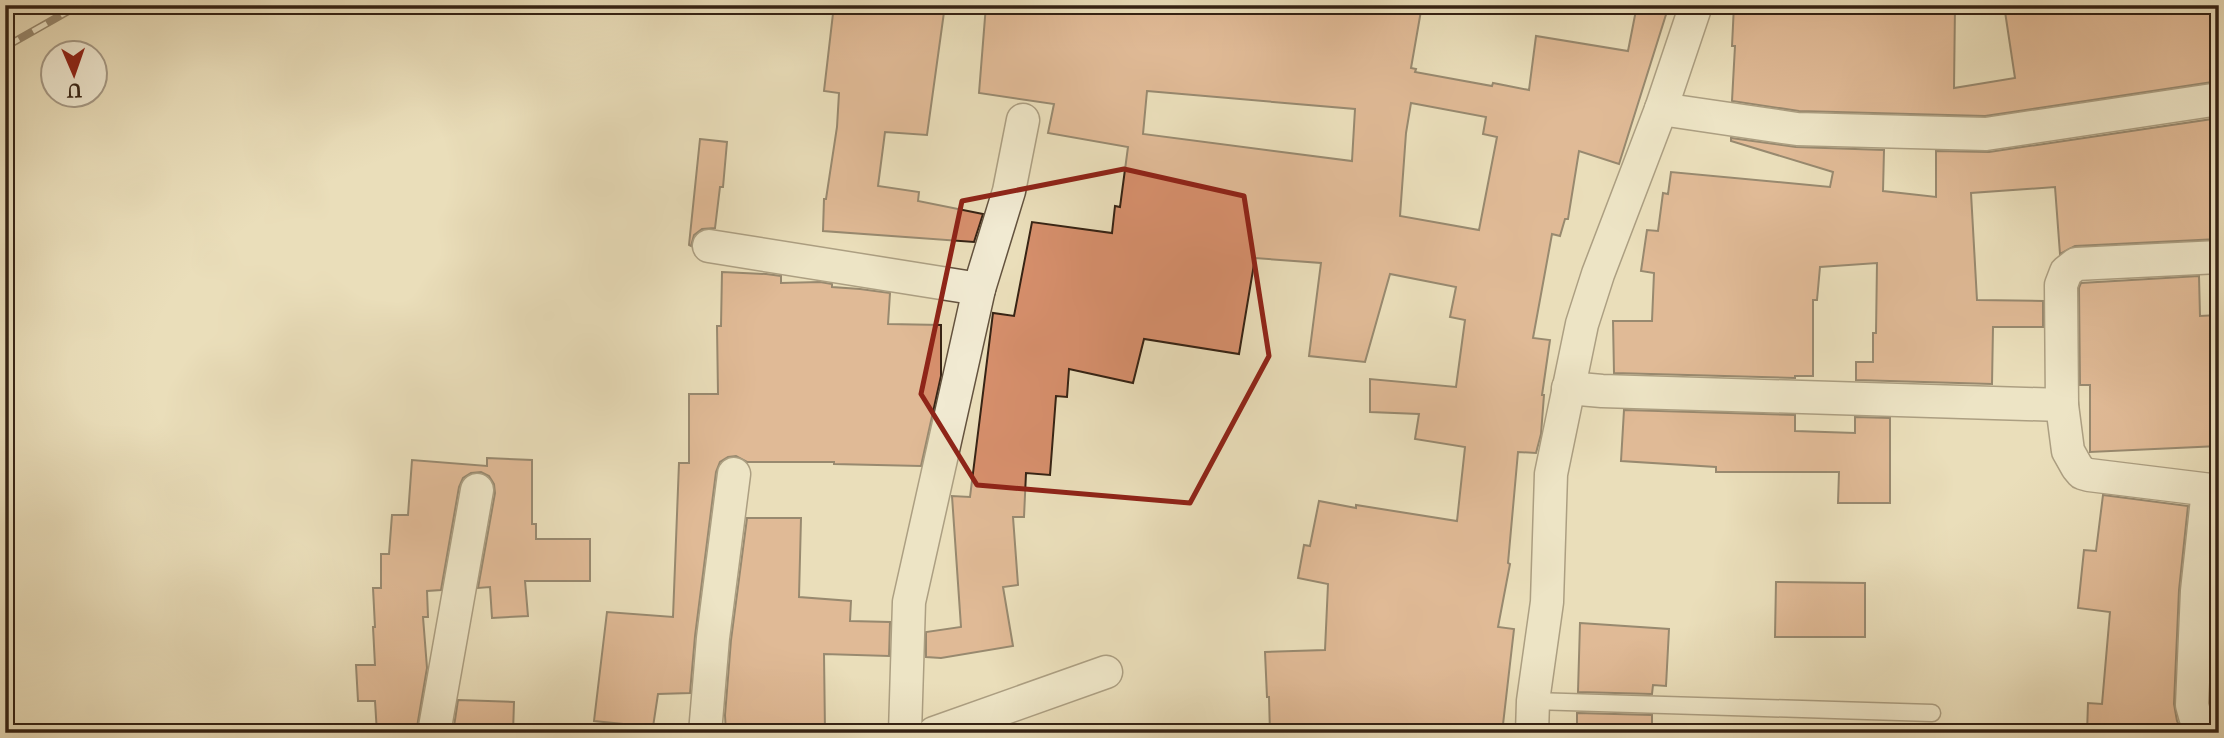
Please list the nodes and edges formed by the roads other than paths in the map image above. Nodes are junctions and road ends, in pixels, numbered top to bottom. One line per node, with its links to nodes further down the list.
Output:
1 (1696, 5): 3 (street)
2 (2219, 99): 3 (street)
3 (1661, 109): 8 (street)
4 (1023, 120): 7 (street)
5 (709, 246): 7 (street)
6 (2219, 257): 9 (street)
7 (979, 289): 18 (street)
8 (1568, 388): 9 (street); 14 (street)
9 (2062, 405): 12 (street)
10 (734, 474): 17 (street)
11 (477, 490): 16 (street)
12 (2213, 491): 21 (street)
13 (1106, 672): 19 (street)
14 (1533, 701): 15 (lane); 20 (street)
15 (1932, 713)
16 (434, 733)
17 (705, 733)
18 (905, 733)
19 (934, 733)
20 (1532, 733)
21 (2204, 733)

